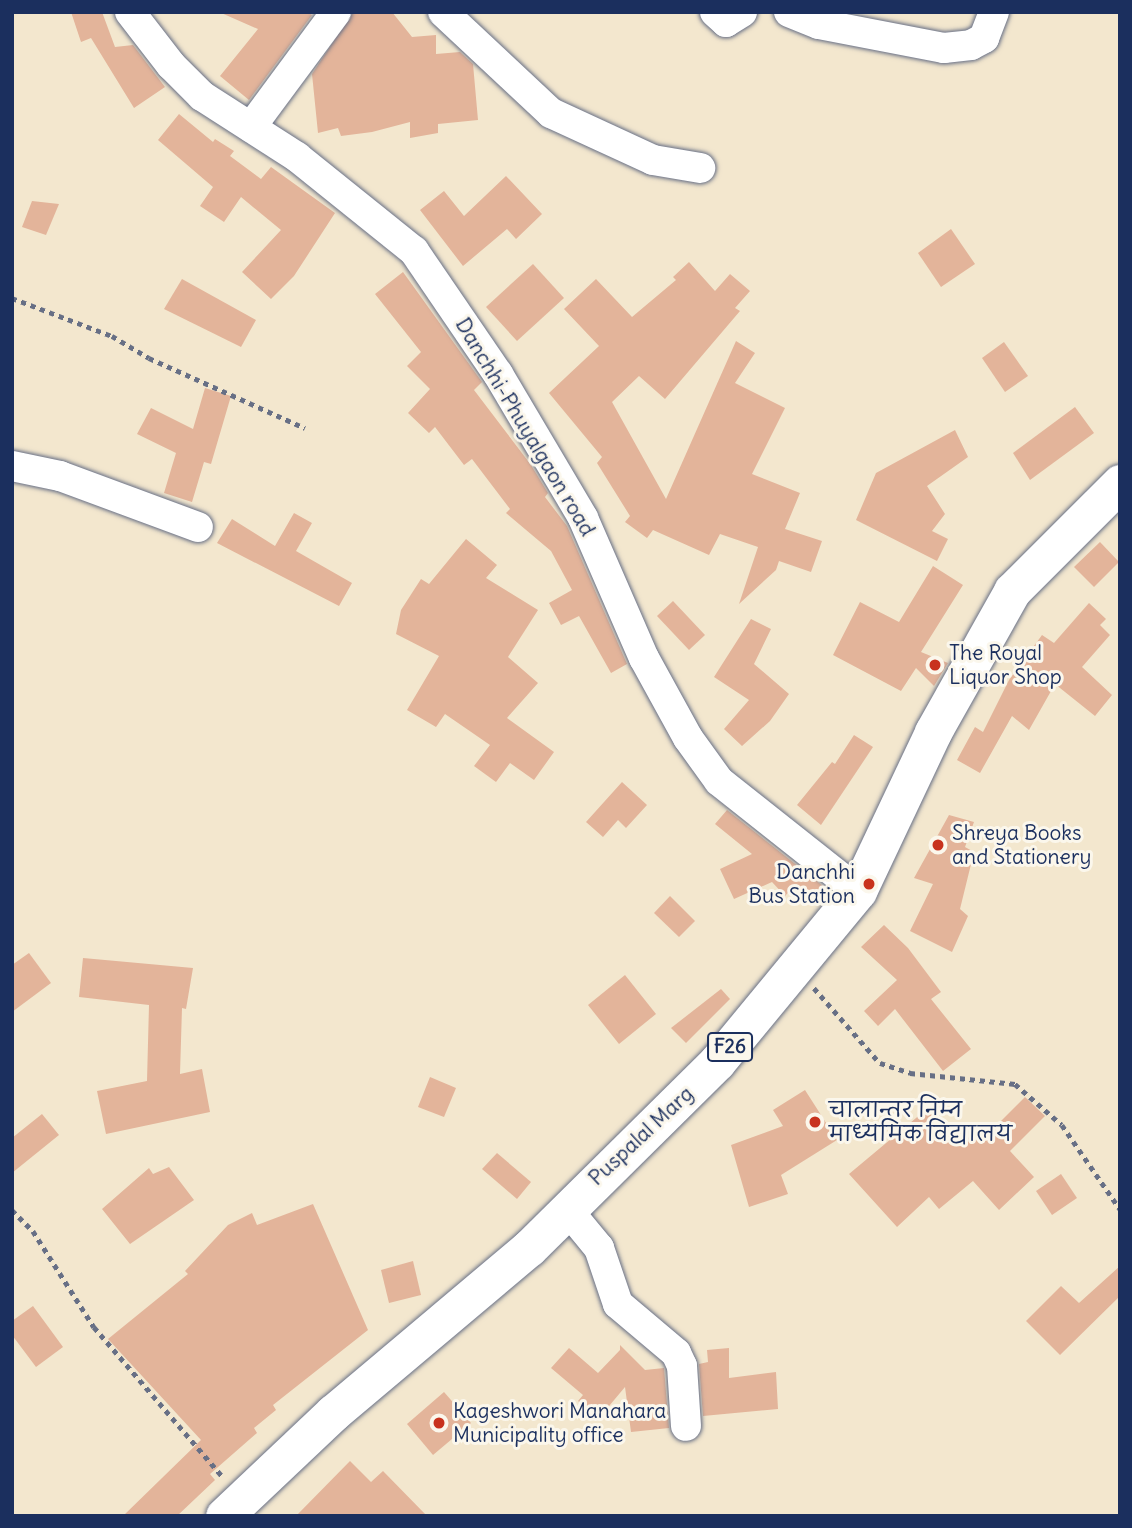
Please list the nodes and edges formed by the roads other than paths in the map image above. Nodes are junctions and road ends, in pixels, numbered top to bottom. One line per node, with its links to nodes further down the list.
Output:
1 (131, 12): 8 (street, Danchhi-Phuyalgaon road)
2 (336, 12): 8 (street)
3 (443, 12): 9 (street)
4 (715, 12): 5 (street)
5 (742, 12)
6 (789, 12): 7 (street)
7 (994, 12)
8 (251, 127): 13 (street, Danchhi-Phuyalgaon road)
9 (700, 168)
10 (12, 466): 12 (street)
11 (1120, 484): 13 (main road, Puspalal Marg / F26)
12 (198, 527)
13 (858, 891): 14 (main road, Puspalal Marg / F26)
14 (566, 1209): 15 (street); 16 (main road, Puspalal Marg / F26)
15 (686, 1426)
16 (232, 1507)

